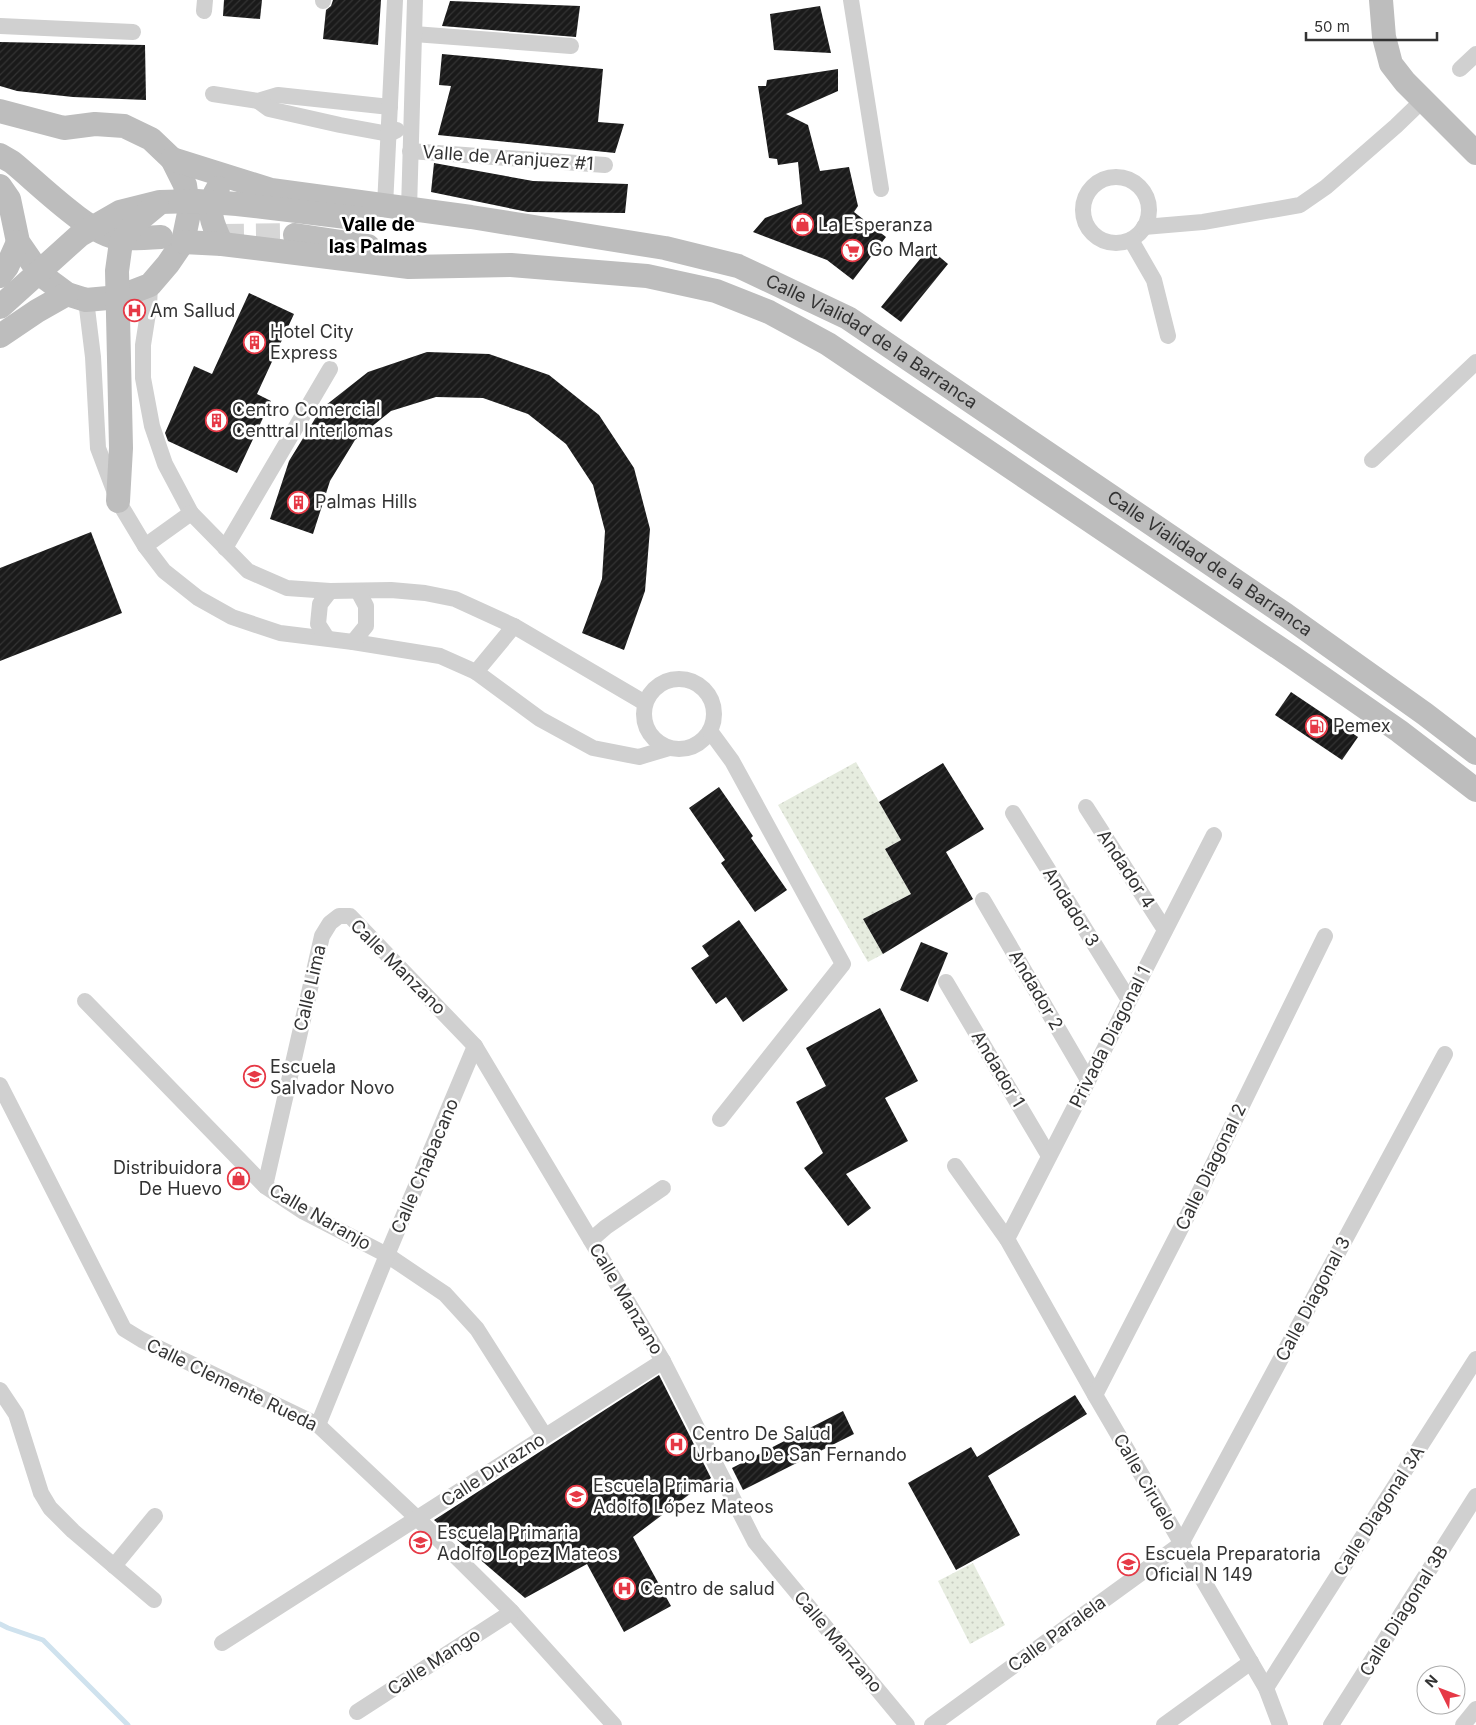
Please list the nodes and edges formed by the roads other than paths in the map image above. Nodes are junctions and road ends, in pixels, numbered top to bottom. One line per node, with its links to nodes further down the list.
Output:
1 (395, 0): 14 (street)
2 (415, 0): 7 (street)
3 (851, 0): 27 (street)
4 (1381, 0): 12 (main road)
5 (0, 26): 6 (street)
6 (133, 32)
7 (414, 34): 8 (street); 16 (street)
8 (571, 46)
9 (1476, 54): 10 (street)
10 (1460, 69)
11 (213, 94): 13 (street)
12 (1424, 99): 21 (main road); 32 (street)
13 (258, 102): 14 (street); 19 (street)
14 (390, 107): 19 (street)
15 (0, 111): 18 (main road, Calle Vialidad de la Barranca)
16 (411, 124): 19 (street); 20 (street)
17 (0, 127): 18 (main road)
18 (64, 128): 23 (main road, Calle Vialidad de la Barranca)
19 (388, 134): 29 (street)
20 (410, 151): 24 (street, Valle de Aranjuez #1); 30 (street)
21 (1476, 153)
22 (0, 155): 35 (main road)
23 (172, 159): 25 (main road, Calle Vialidad de la Barranca); 35 (main road, Calle Vialidad de la Barranca)
24 (605, 165)
25 (227, 177): 29 (main road, Calle Vialidad de la Barranca); 38 (main road)
26 (0, 186): 37 (main road)
27 (881, 188)
28 (160, 202): 31 (main road); 44 (main road); 52 (main road)
29 (385, 206): 30 (main road, Calle Vialidad de la Barranca)
30 (409, 209): 31 (main road, Calle Vialidad de la Barranca)
31 (471, 217): 34 (main road, Calle Vialidad de la Barranca)
32 (1144, 227): 36 (street); 36 (street)
33 (295, 235): 39 (main road)
34 (590, 237): 40 (main road); 65 (main road, Calle Vialidad de la Barranca)
35 (172, 240): 38 (main road, Calle Vialidad de la Barranca); 42 (main road, Calle Vialidad de la Barranca)
36 (1130, 240): 46 (street)
37 (18, 242): 41 (main road); 43 (main road)
38 (222, 244): 39 (main road, Calle Vialidad de la Barranca)
39 (409, 267): 40 (main road, Calle Vialidad de la Barranca)
40 (585, 272): 66 (main road, Calle Vialidad de la Barranca)
41 (0, 276)
42 (150, 285): 43 (main road, Calle Vialidad de la Barranca); 47 (street)
43 (76, 297): 45 (main road); 48 (street)
44 (0, 308): 45 (main road)
45 (2, 334)
46 (1168, 336)
47 (143, 345): 48 (street); 53 (street)
48 (93, 357): 52 (street)
49 (1476, 362): 51 (street)
50 (330, 370): 55 (street)
51 (1372, 460)
52 (118, 501): 54 (street)
53 (191, 513): 54 (street); 55 (street)
54 (145, 546): 59 (street)
55 (225, 548): 56 (street)
56 (330, 591): 57 (street); 59 (street)
57 (358, 591): 58 (street); 60 (street)
58 (514, 626): 61 (street); 62 (street)
59 (327, 638): 60 (street)
60 (352, 642): 61 (street)
61 (476, 672): 64 (street)
62 (646, 703): 63 (street); 64 (street)
63 (710, 731): 64 (street); 81 (street)
64 (669, 748)
65 (1476, 753)
66 (1476, 790)
67 (1086, 807): 71 (street, Andador 4)
68 (1013, 813): 75 (street, Andador 3)
69 (1214, 835): 71 (street, Privada Diagonal 1)
70 (983, 900): 79 (street, Andador 2)
71 (1165, 930): 75 (street, Privada Diagonal 1)
72 (322, 936): 77 (street, Calle Manzano); 84 (street, Calle Lima)
73 (1325, 936): 92 (street, Calle Diagonal 2)
74 (946, 982): 82 (street, Andador 1)
75 (1129, 1000): 79 (street, Privada Diagonal 1)
76 (86, 1001): 84 (street, Calle Naranjo)
77 (475, 1046): 87 (street, Calle Manzano); 88 (street, Calle Chabacano)
78 (1445, 1054): 98 (street, Calle Diagonal 3)
79 (1088, 1080): 82 (street, Privada Diagonal 1)
80 (0, 1085): 93 (street, Calle Clemente Rueda)
81 (720, 1119)
82 (1049, 1156): 86 (street, Privada Diagonal 1)
83 (955, 1166): 86 (street, Calle Ciruelo)
84 (265, 1186): 88 (street, Calle Naranjo)
85 (663, 1188): 87 (street)
86 (1007, 1239): 92 (street, Calle Ciruelo)
87 (591, 1240): 90 (street, Calle Manzano)
88 (387, 1255): 93 (street, Calle Chabacano); 94 (street, Calle Naranjo)
89 (1476, 1358): 104 (street, Calle Diagonal 3A)
90 (663, 1362): 94 (street, Calle Durazno); 108 (street, Calle Manzano)
91 (0, 1390): 99 (street)
92 (1095, 1396): 98 (street, Calle Ciruelo)
93 (318, 1425): 97 (street, Calle Clemente Rueda)
94 (546, 1436): 97 (street, Calle Durazno)
95 (1476, 1496): 112 (street, Calle Diagonal 3B)
96 (155, 1516): 99 (street)
97 (418, 1519): 101 (street, Calle Clemente Rueda); 102 (street, Calle Durazno)
98 (1181, 1544): 103 (street, Calle Ciruelo); 109 (street, Calle Paralela)
99 (114, 1566): 100 (street)
100 (154, 1600)
101 (512, 1612): 106 (street, Calle Mango); 107 (street, Calle Clemente Rueda)
102 (222, 1644)
103 (1251, 1662): 104 (street, Calle Ciruelo); 110 (street)
104 (1266, 1688): 111 (street, Calle Ciruelo)
105 (1476, 1709): 113 (street)
106 (357, 1712)
107 (607, 1723)
108 (907, 1725)
109 (932, 1725)
110 (1164, 1725)
111 (1280, 1725)
112 (1331, 1725)
113 (1463, 1725)

